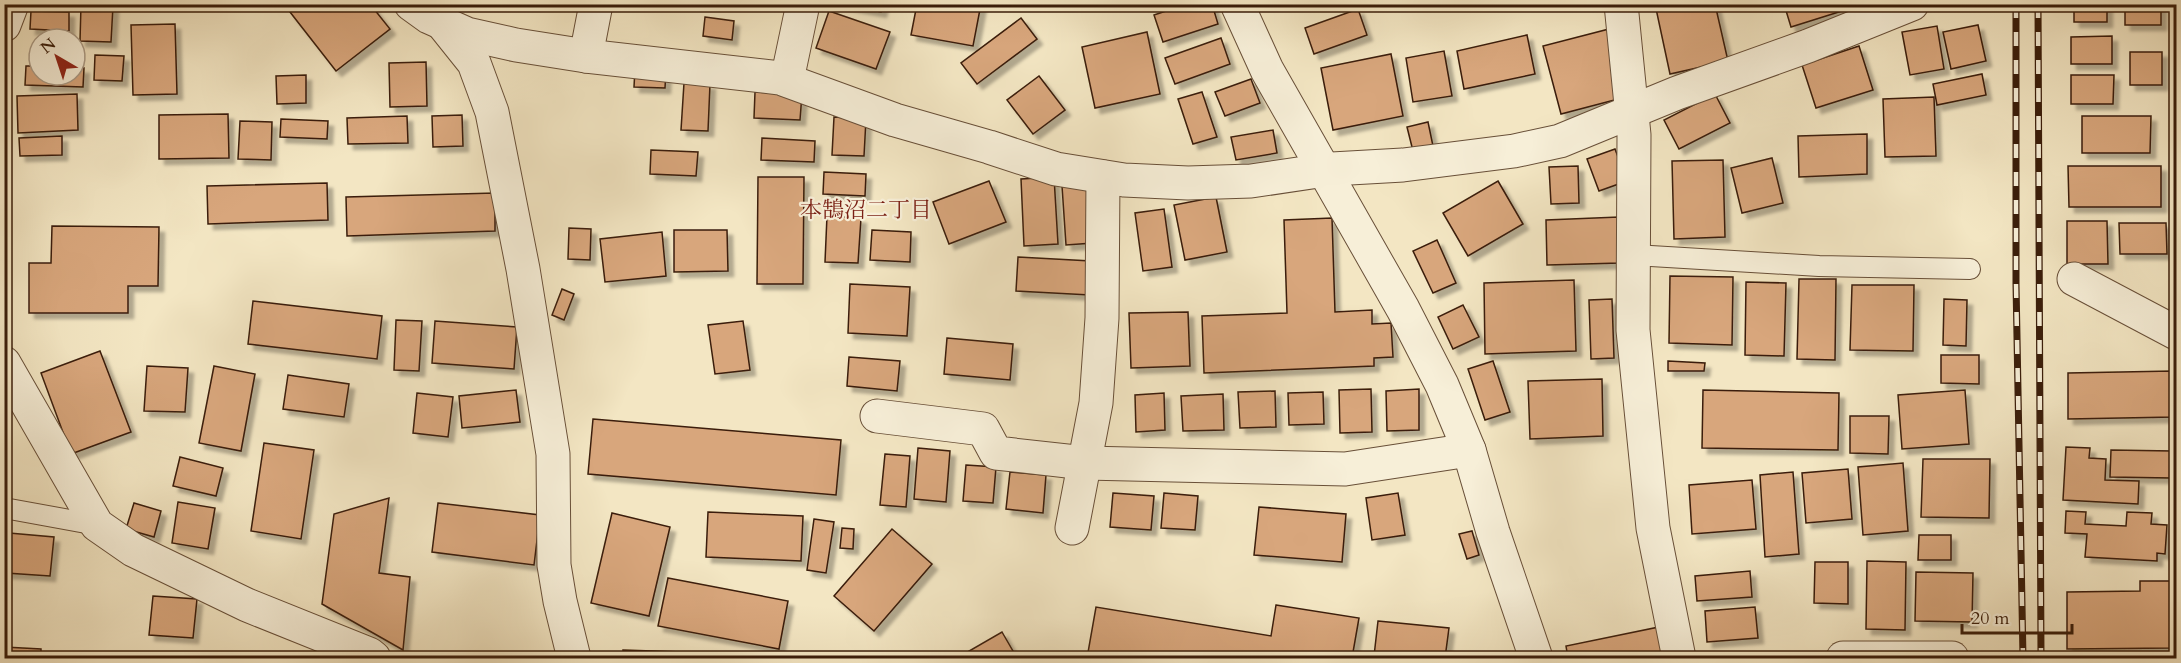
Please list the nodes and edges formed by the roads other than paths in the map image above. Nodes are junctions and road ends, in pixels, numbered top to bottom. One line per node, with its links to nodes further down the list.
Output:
1 (12, 4): 9 (street)
2 (411, 4): 8 (street)
3 (596, 4): 10 (street)
4 (802, 4): 11 (street)
5 (1237, 4): 13 (street)
6 (1622, 4): 12 (street)
7 (1912, 4): 12 (street)
8 (442, 22): 10 (street); 27 (street)
9 (4, 25)
10 (586, 56): 11 (street)
11 (787, 80): 14 (street)
12 (1633, 110): 13 (street); 15 (street)
13 (1323, 170): 14 (street); 21 (street)
14 (1103, 177): 22 (street)
15 (1634, 255): 16 (lane); 29 (street)
16 (1970, 269)
17 (2074, 279): 18 (street)
18 (2176, 333)
19 (4, 363): 24 (street)
20 (878, 416): 22 (street)
21 (1469, 450): 22 (street); 28 (street)
22 (1085, 463): 25 (street)
23 (4, 508): 24 (lane)
24 (97, 525): 26 (street)
25 (1072, 528)
26 (370, 657)
27 (574, 658)
28 (1536, 658)
29 (1679, 658)
30 (1844, 658): 31 (street)
31 (1952, 658)

